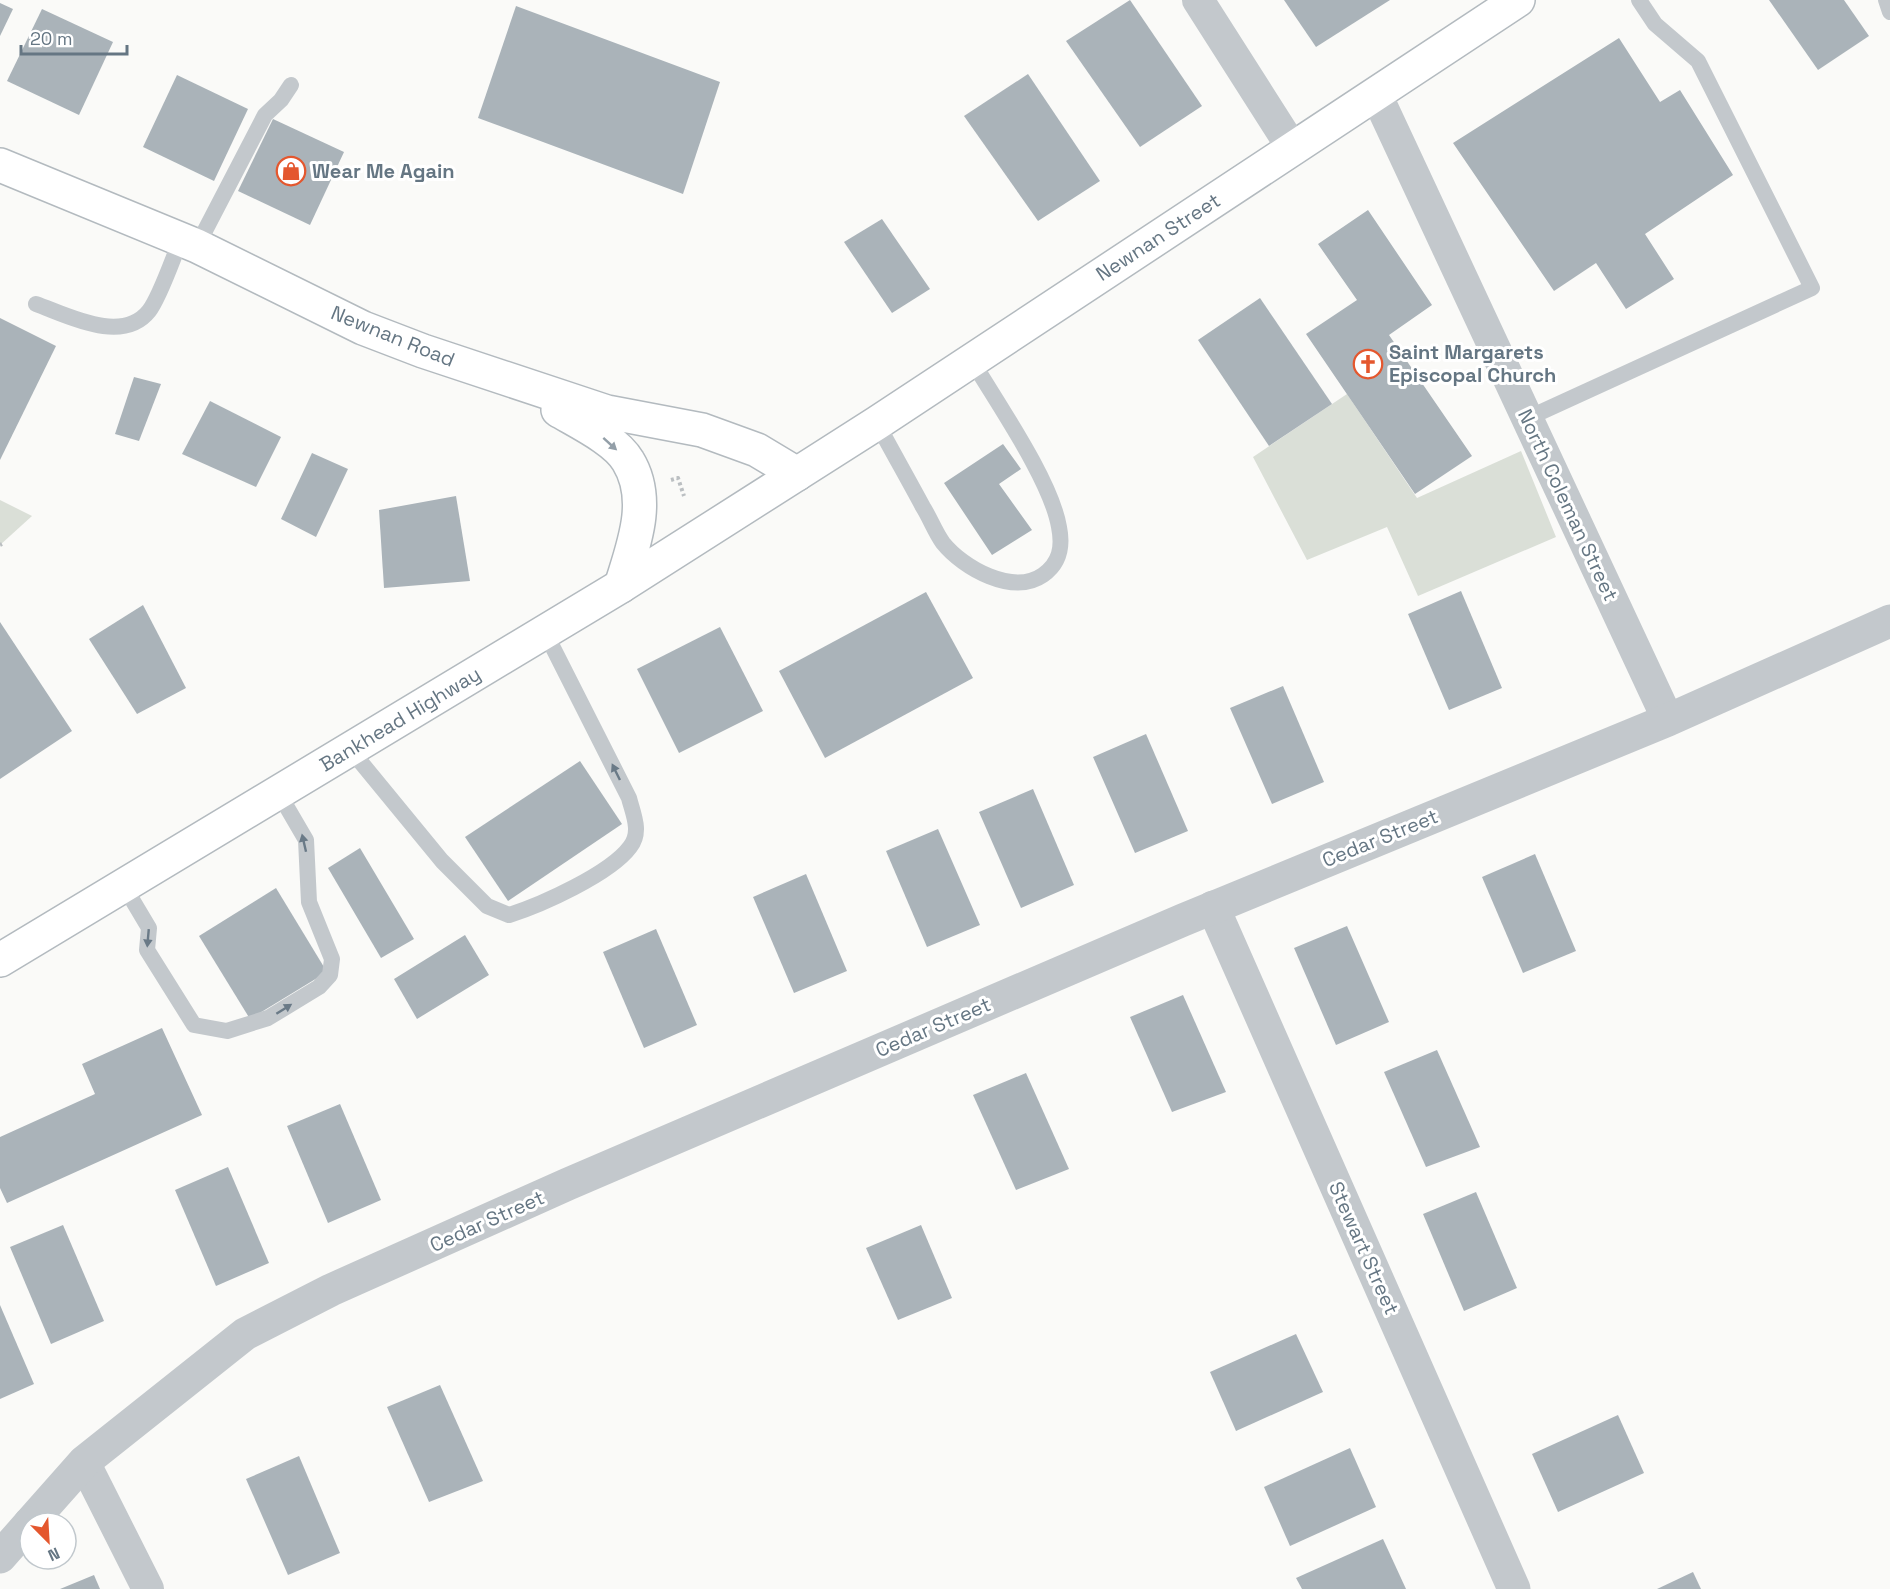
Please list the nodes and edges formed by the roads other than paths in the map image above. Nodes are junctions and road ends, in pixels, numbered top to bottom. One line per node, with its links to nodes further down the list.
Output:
1 (1198, 0): 8 (street)
2 (1518, 0): 7 (main road, Newnan Street)
3 (1639, 0): 14 (lane)
4 (1886, 0): 5 (lane)
5 (1890, 12)
6 (291, 85): 10 (lane)
7 (1376, 94): 8 (main road, Newnan Street); 14 (street, North Coleman Street)
8 (1293, 149): 12 (main road, Newnan Street)
9 (0, 165): 10 (main road, Newnan Road)
10 (189, 243): 11 (lane); 13 (main road, Newnan Road)
11 (36, 304)
12 (971, 359): 15 (main road, Newnan Street); 15 (lane)
13 (507, 380): 16 (main road, Newnan Road); 17 (main road, one-way to 17)
14 (1528, 418): 20 (street, North Coleman Street)
15 (877, 423): 16 (main road, Newnan Street)
16 (797, 474): 17 (main road, Bankhead Highway)
17 (621, 586): 19 (main road, Bankhead Highway)
18 (1890, 621): 20 (street, Cedar Street)
19 (545, 632): 21 (main road, Bankhead Highway); 21 (lane, one-way to 19)
20 (1668, 720): 24 (street, Cedar Street)
21 (350, 749): 22 (main road, Bankhead Highway)
22 (278, 792): 23 (main road, Bankhead Highway); 23 (lane, one-way to 22)
23 (124, 886): 25 (main road, Bankhead Highway)
24 (1213, 907): 26 (street, Cedar Street); 31 (street, Stewart Street)
25 (0, 960)
26 (84, 1462): 27 (street, Cedar Street); 30 (street)
27 (41, 1511)
28 (18, 1537): 29 (street, Cedar Street)
29 (0, 1557)
30 (148, 1589)
31 (1514, 1589)

